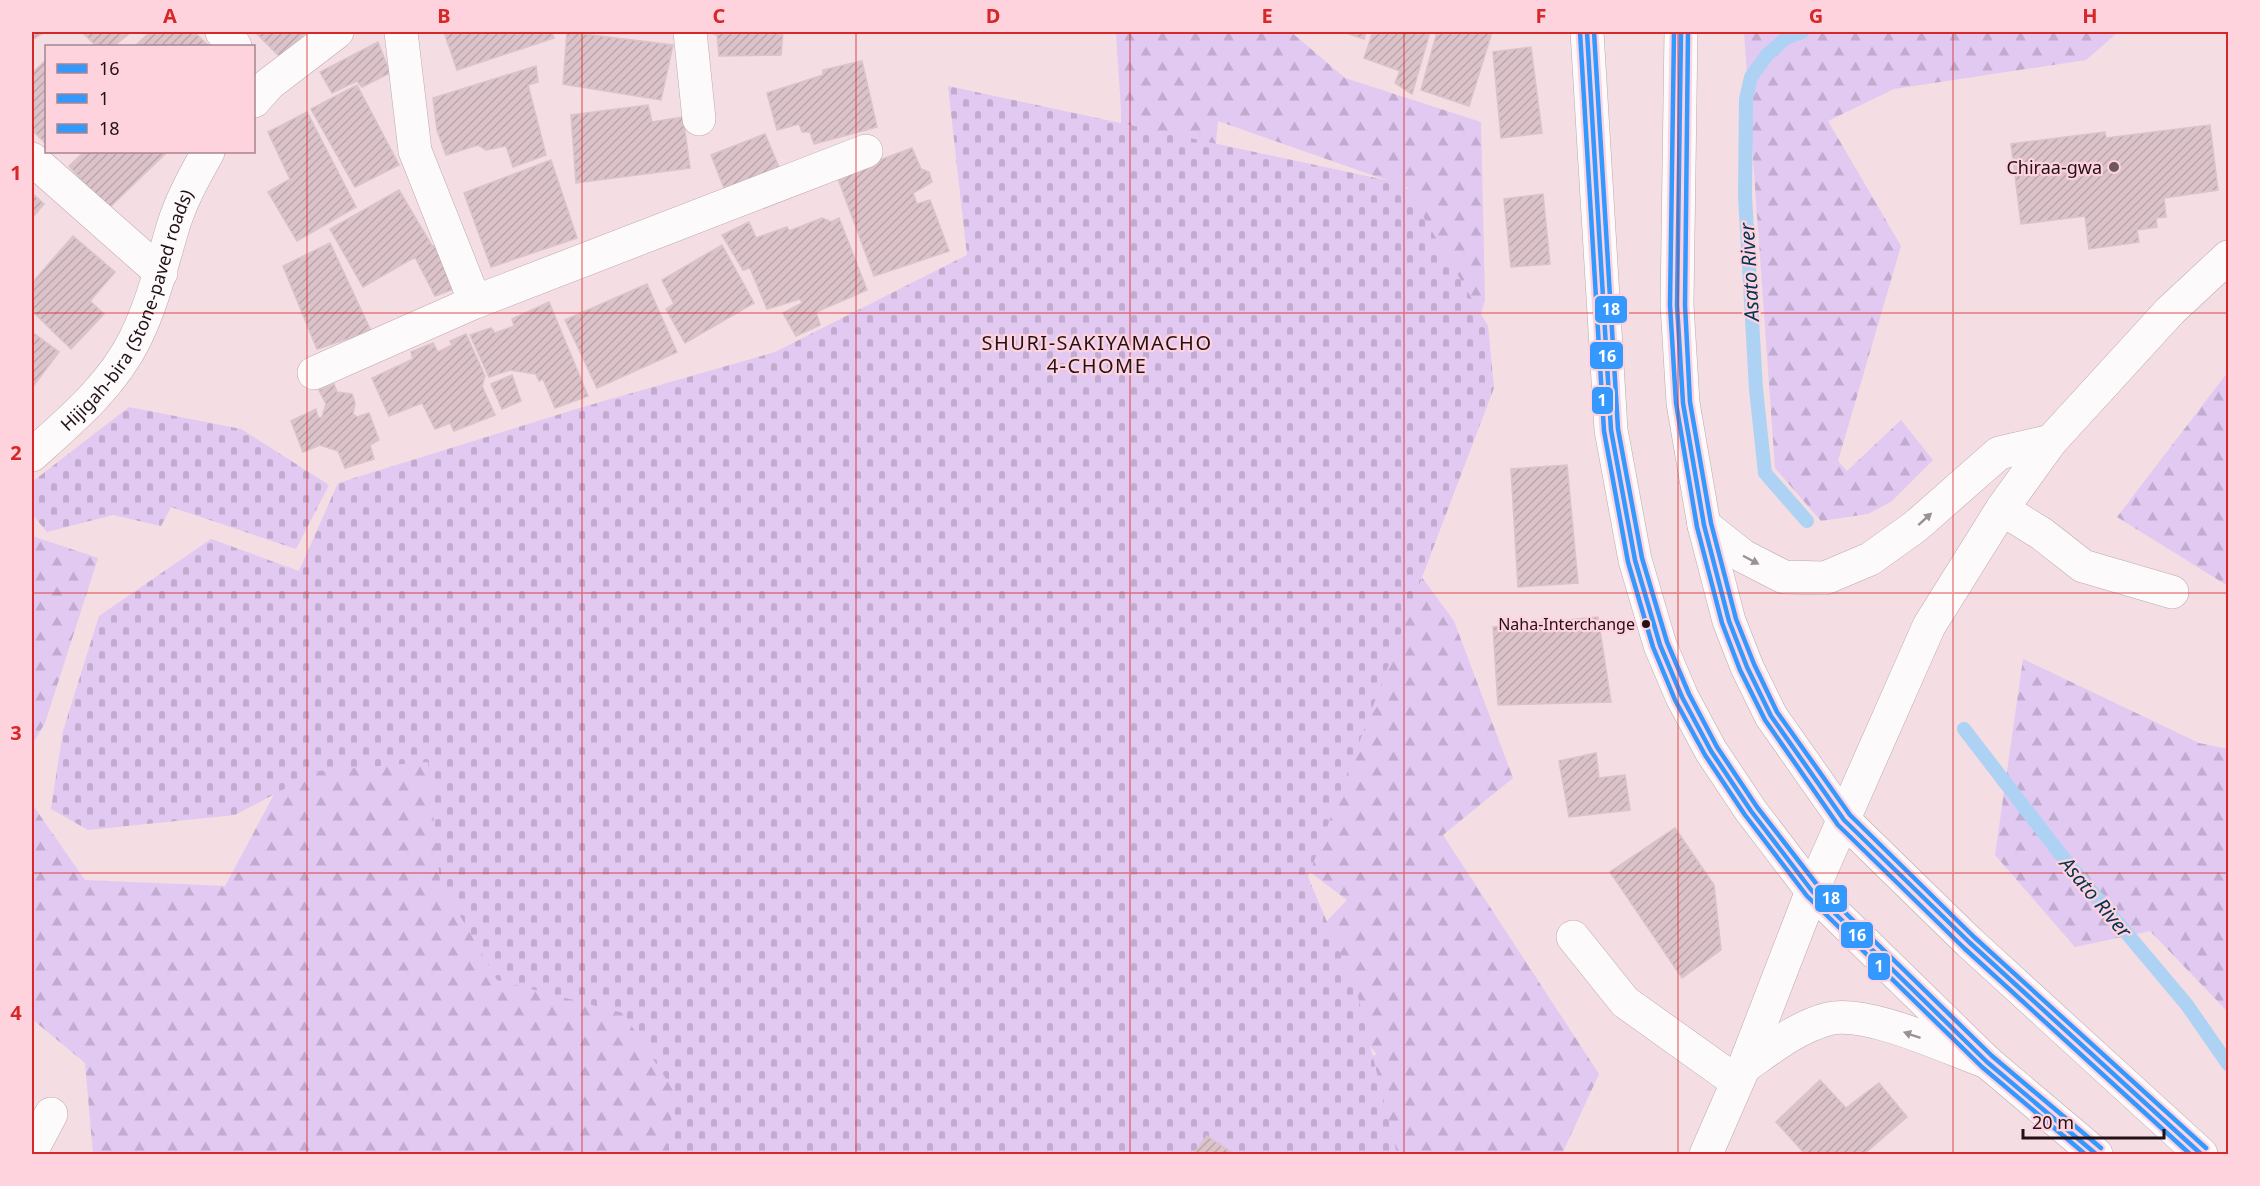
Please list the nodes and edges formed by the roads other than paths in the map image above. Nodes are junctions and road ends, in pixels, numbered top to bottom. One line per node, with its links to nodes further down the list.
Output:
1 (222, 32): 7 (street)
2 (337, 32): 8 (street)
3 (401, 32): 15 (street)
4 (690, 32): 9 (street)
5 (1587, 32): 23 (street)
6 (1681, 32): 20 (street)
7 (235, 45)
8 (259, 84)
9 (699, 119)
10 (866, 151): 15 (street)
11 (207, 153): 14 (street, Hijigah-bira (Stone-paved roads))
12 (32, 159): 14 (street)
13 (2229, 257): 17 (street)
14 (160, 273): 18 (street, Hijigah-bira (Stone-paved roads))
15 (475, 302): 16 (street)
16 (314, 373)
17 (2051, 441): 19 (street); 20 (street, one-way to 17)
18 (32, 455)
19 (2002, 509): 21 (street); 22 (street)
20 (1704, 525): 22 (street)
21 (2172, 592)
22 (1844, 820): 23 (street); 31 (street)
23 (1812, 891): 25 (street); 26 (street)
24 (1573, 938): 26 (street)
25 (1987, 1062): 26 (street, one-way to 26); 30 (street)
26 (1741, 1075): 29 (street)
27 (51, 1114): 28 (street)
28 (32, 1150)
29 (1706, 1155)
30 (2096, 1155)
31 (2201, 1155)

